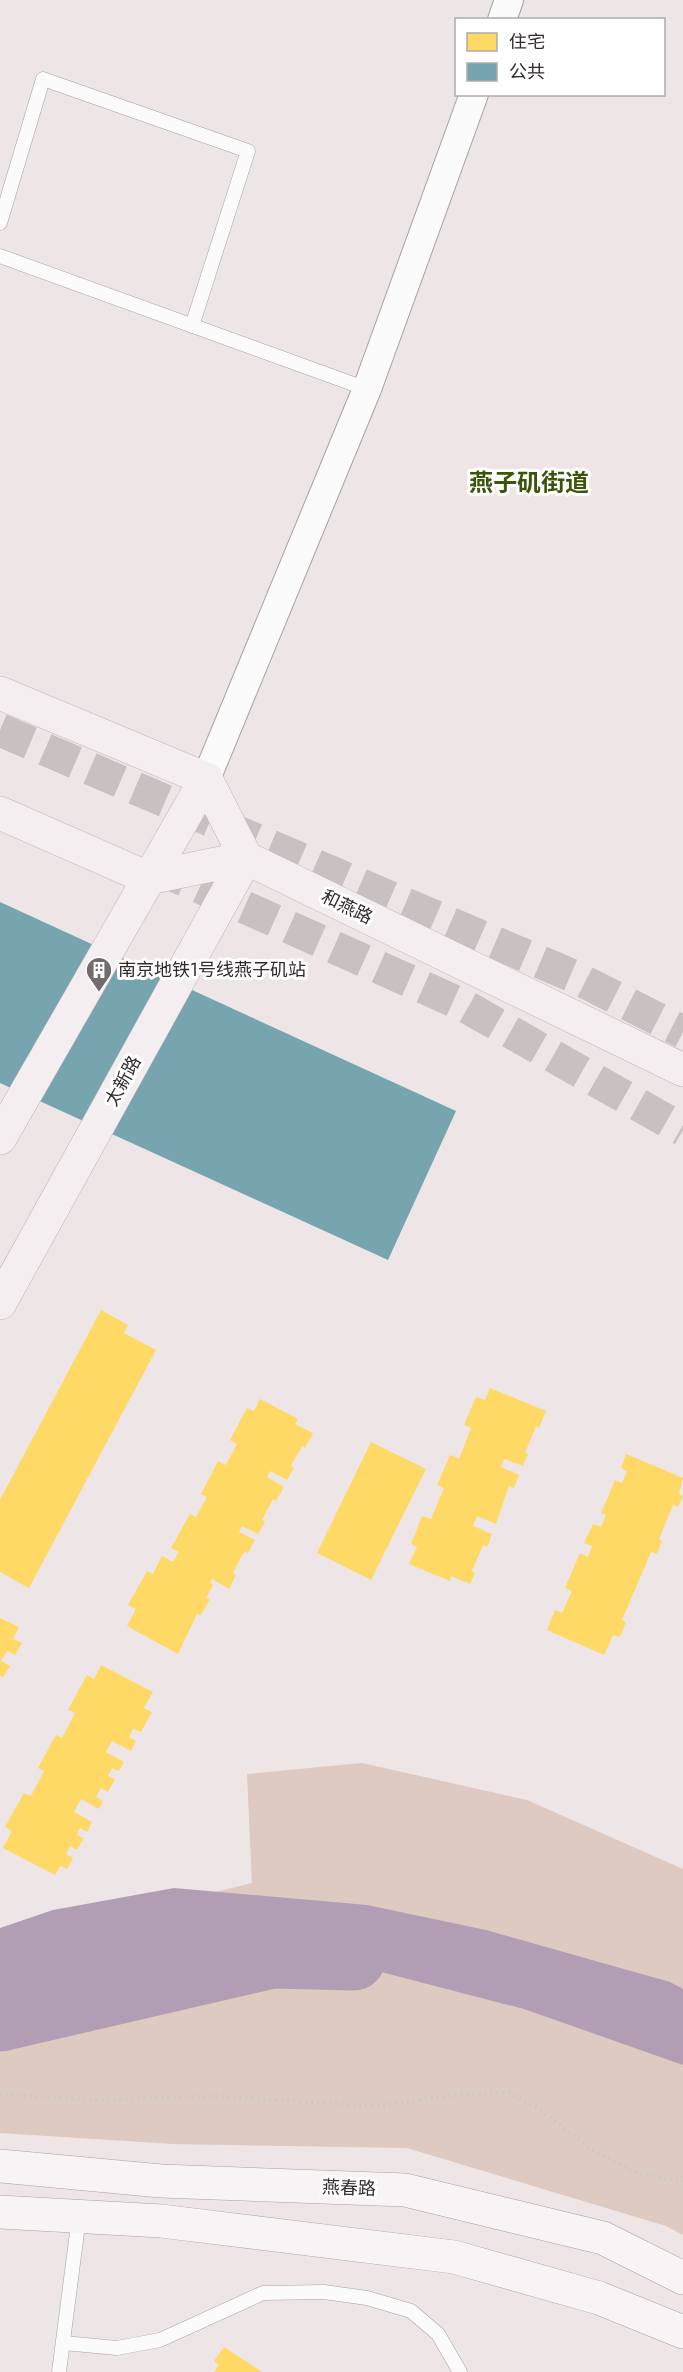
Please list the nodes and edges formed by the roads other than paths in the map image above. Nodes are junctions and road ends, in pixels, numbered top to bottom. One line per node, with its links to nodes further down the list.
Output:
1 (509, 0): 2 (street)
2 (503, 18)
3 (473, 96): 7 (street)
4 (0, 223): 6 (lane)
5 (0, 256): 6 (lane)
6 (192, 326): 7 (lane)
7 (367, 389): 9 (street)
8 (0, 693): 9 (main road)
9 (206, 779): 11 (main road); 12 (main road)
10 (0, 813): 12 (main road)
11 (246, 858): 12 (main road); 13 (main road, 和燕路); 15 (main road, 太新路)
12 (148, 878): 14 (main road)
13 (683, 1070)
14 (0, 1138)
15 (0, 1304)
16 (0, 2166): 19 (street, 燕春路)
17 (0, 2212): 18 (street)
18 (80, 2217): 20 (street); 21 (lane)
19 (683, 2278)
20 (683, 2332)
21 (64, 2343): 22 (lane); 23 (lane)
22 (60, 2372)
23 (460, 2372)

